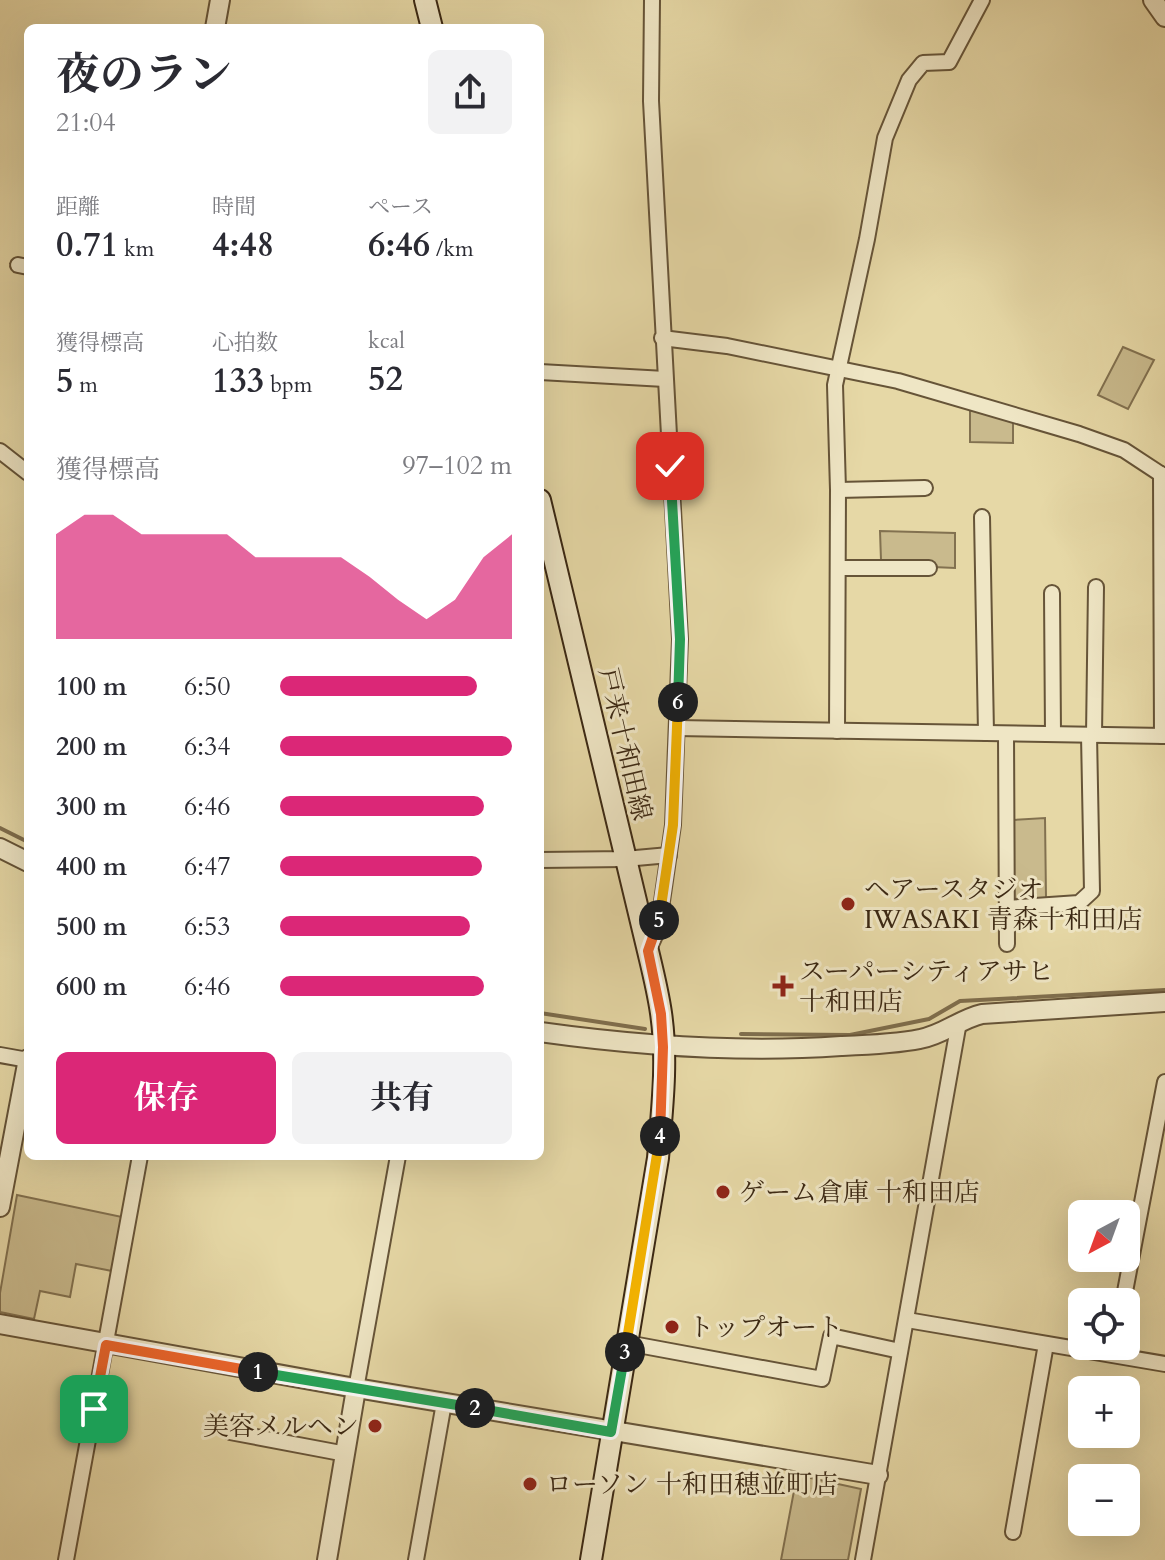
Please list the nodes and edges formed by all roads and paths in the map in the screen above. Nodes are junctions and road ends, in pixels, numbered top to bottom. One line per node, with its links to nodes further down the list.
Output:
1 (220, 0): 7 (street)
2 (425, 0): 8 (main road)
3 (652, 0): 9 (street)
4 (982, 0): 10 (street)
5 (1153, 0): 6 (street)
6 (1165, 17)
7 (216, 24)
8 (431, 24)
9 (662, 338): 10 (street); 12 (street)
10 (839, 369): 15 (street); 17 (street)
11 (544, 372): 12 (street)
12 (665, 379): 24 (street)
13 (0, 451): 14 (street)
14 (24, 470)
15 (1163, 476): 30 (street)
16 (925, 488): 17 (street)
17 (838, 490): 20 (street)
18 (544, 517): 33 (main road, 戸来十和田線)
19 (982, 517): 26 (street)
20 (838, 568): 21 (street); 25 (street)
21 (929, 568)
22 (1096, 587): 29 (street)
23 (1052, 593): 28 (street)
24 (677, 728): 25 (street); 32 (street)
25 (837, 731): 26 (street)
26 (986, 733): 27 (street)
27 (1006, 734): 28 (street); 36 (street)
28 (1053, 734): 29 (street)
29 (1092, 735): 30 (street); 36 (street)
30 (1164, 736)
31 (0, 848): 34 (street)
32 (669, 855): 33 (street); 38 (street)
33 (625, 859): 35 (street); 38 (main road, 戸来十和田線)
34 (24, 860)
35 (544, 860)
36 (1006, 908): 37 (street)
37 (1007, 944)
38 (648, 951): 42 (main road, 戸来十和田線)
39 (1165, 1002): 40 (street)
40 (959, 1022): 42 (street); 51 (street)
41 (544, 1032): 42 (street)
42 (663, 1047): 53 (main road, 戸来十和田線)
43 (0, 1055): 44 (street)
44 (24, 1058)
45 (24, 1080): 49 (street)
46 (1165, 1082): 50 (street)
47 (139, 1160): 55 (street)
48 (397, 1160): 60 (street)
49 (0, 1207)
50 (1126, 1288)
51 (907, 1320): 54 (street); 57 (street)
52 (0, 1324): 55 (street)
53 (627, 1343): 57 (street); 63 (main road, 戸来十和田線)
54 (1046, 1344): 56 (street); 66 (street)
55 (106, 1345): 60 (street); 67 (street)
56 (1068, 1346)
57 (900, 1351): 65 (street)
58 (1140, 1357): 59 (street)
59 (1165, 1364)
60 (356, 1389): 61 (street); 64 (street)
61 (444, 1403): 63 (street); 69 (street)
62 (230, 1432): 64 (street)
63 (611, 1432): 65 (street); 70 (main road, 戸来十和田線)
64 (346, 1454): 68 (street)
65 (878, 1475): 71 (street)
66 (1013, 1532)
67 (66, 1560)
68 (327, 1560)
69 (416, 1560)
70 (591, 1560)
71 (863, 1560)

